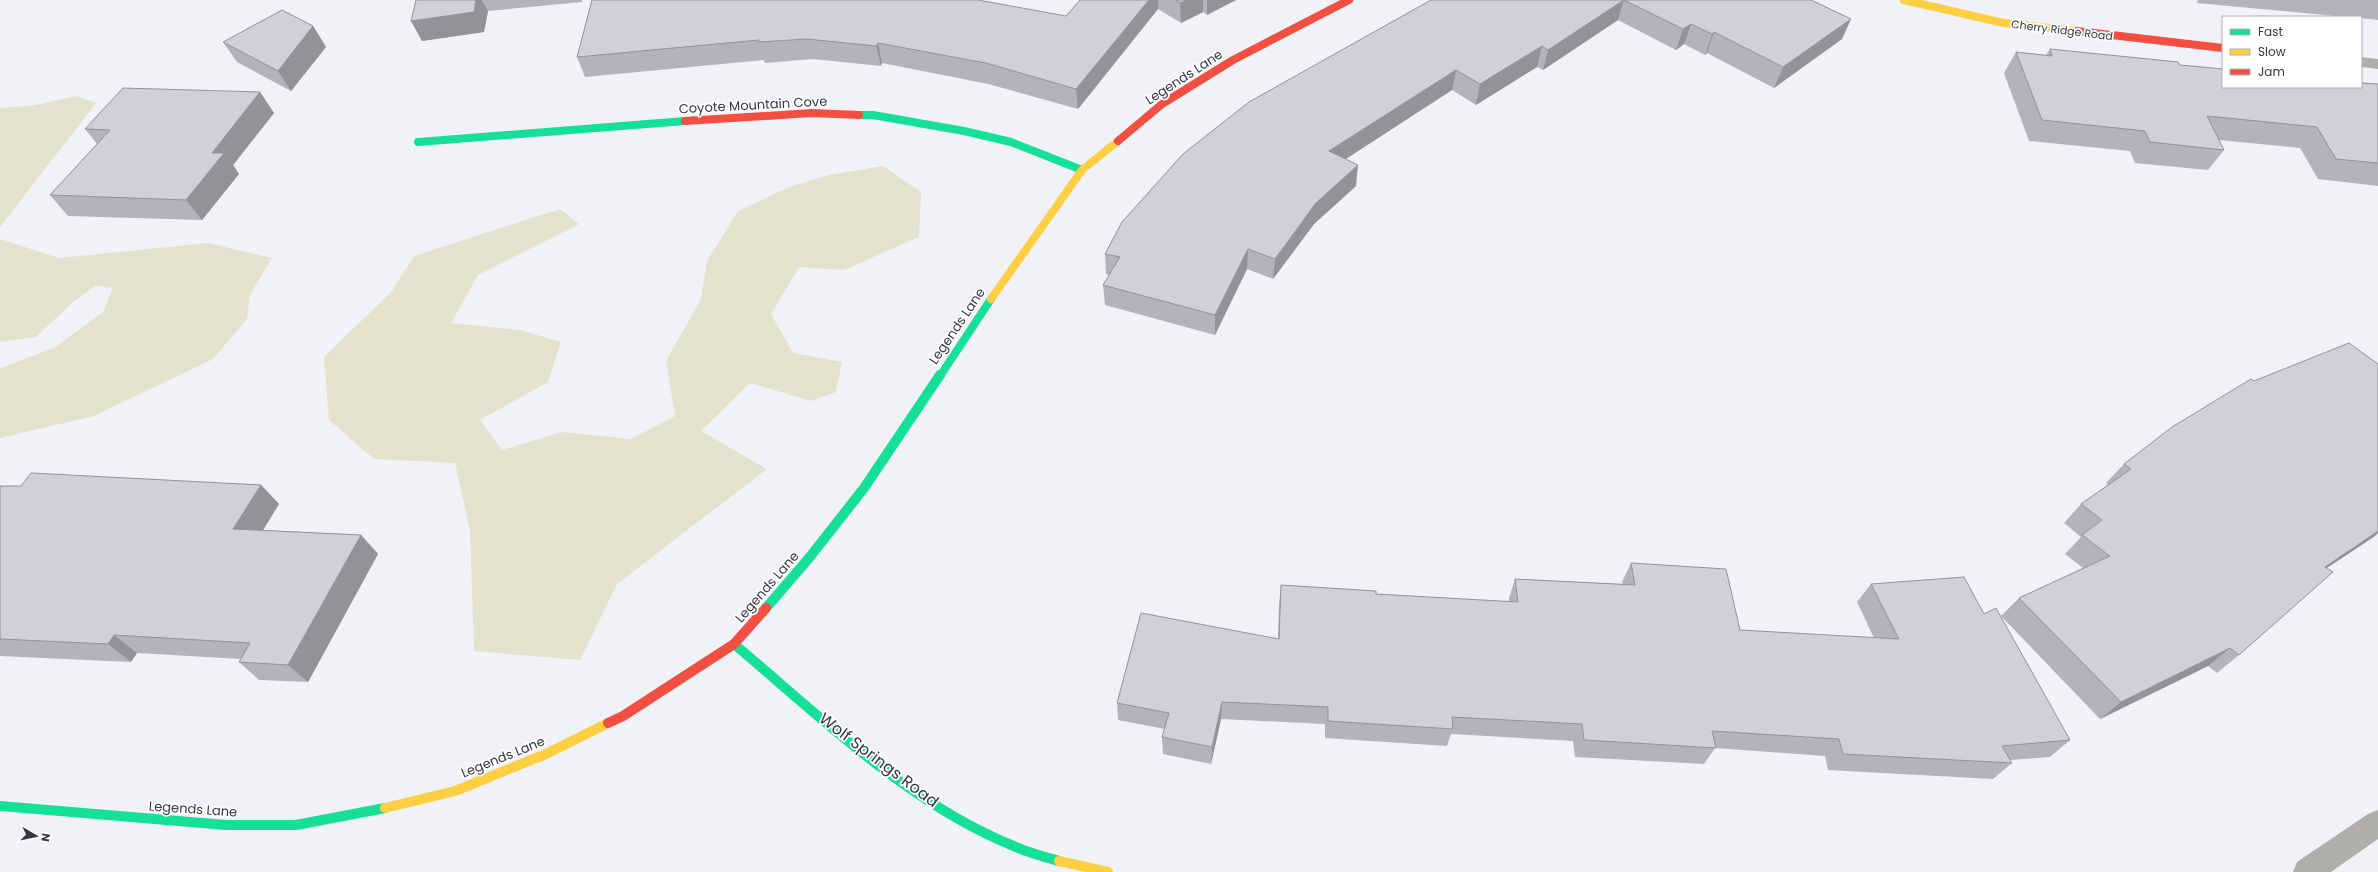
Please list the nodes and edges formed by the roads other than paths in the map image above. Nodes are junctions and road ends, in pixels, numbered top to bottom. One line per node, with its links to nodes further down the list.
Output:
1 (1349, 0): 7 (street, Legends Lane)
2 (1904, 0): 3 (street, Cherry Ridge Road)
3 (2222, 48)
4 (2362, 62): 5 (street)
5 (2378, 64)
6 (418, 142): 7 (street, Coyote Mountain Cove)
7 (1082, 170): 8 (street, Legends Lane)
8 (734, 644): 9 (street, Legends Lane); 11 (street, Wolf Springs Road)
9 (0, 806)
10 (2378, 823): 12 (street)
11 (1108, 872)
12 (2307, 872)

